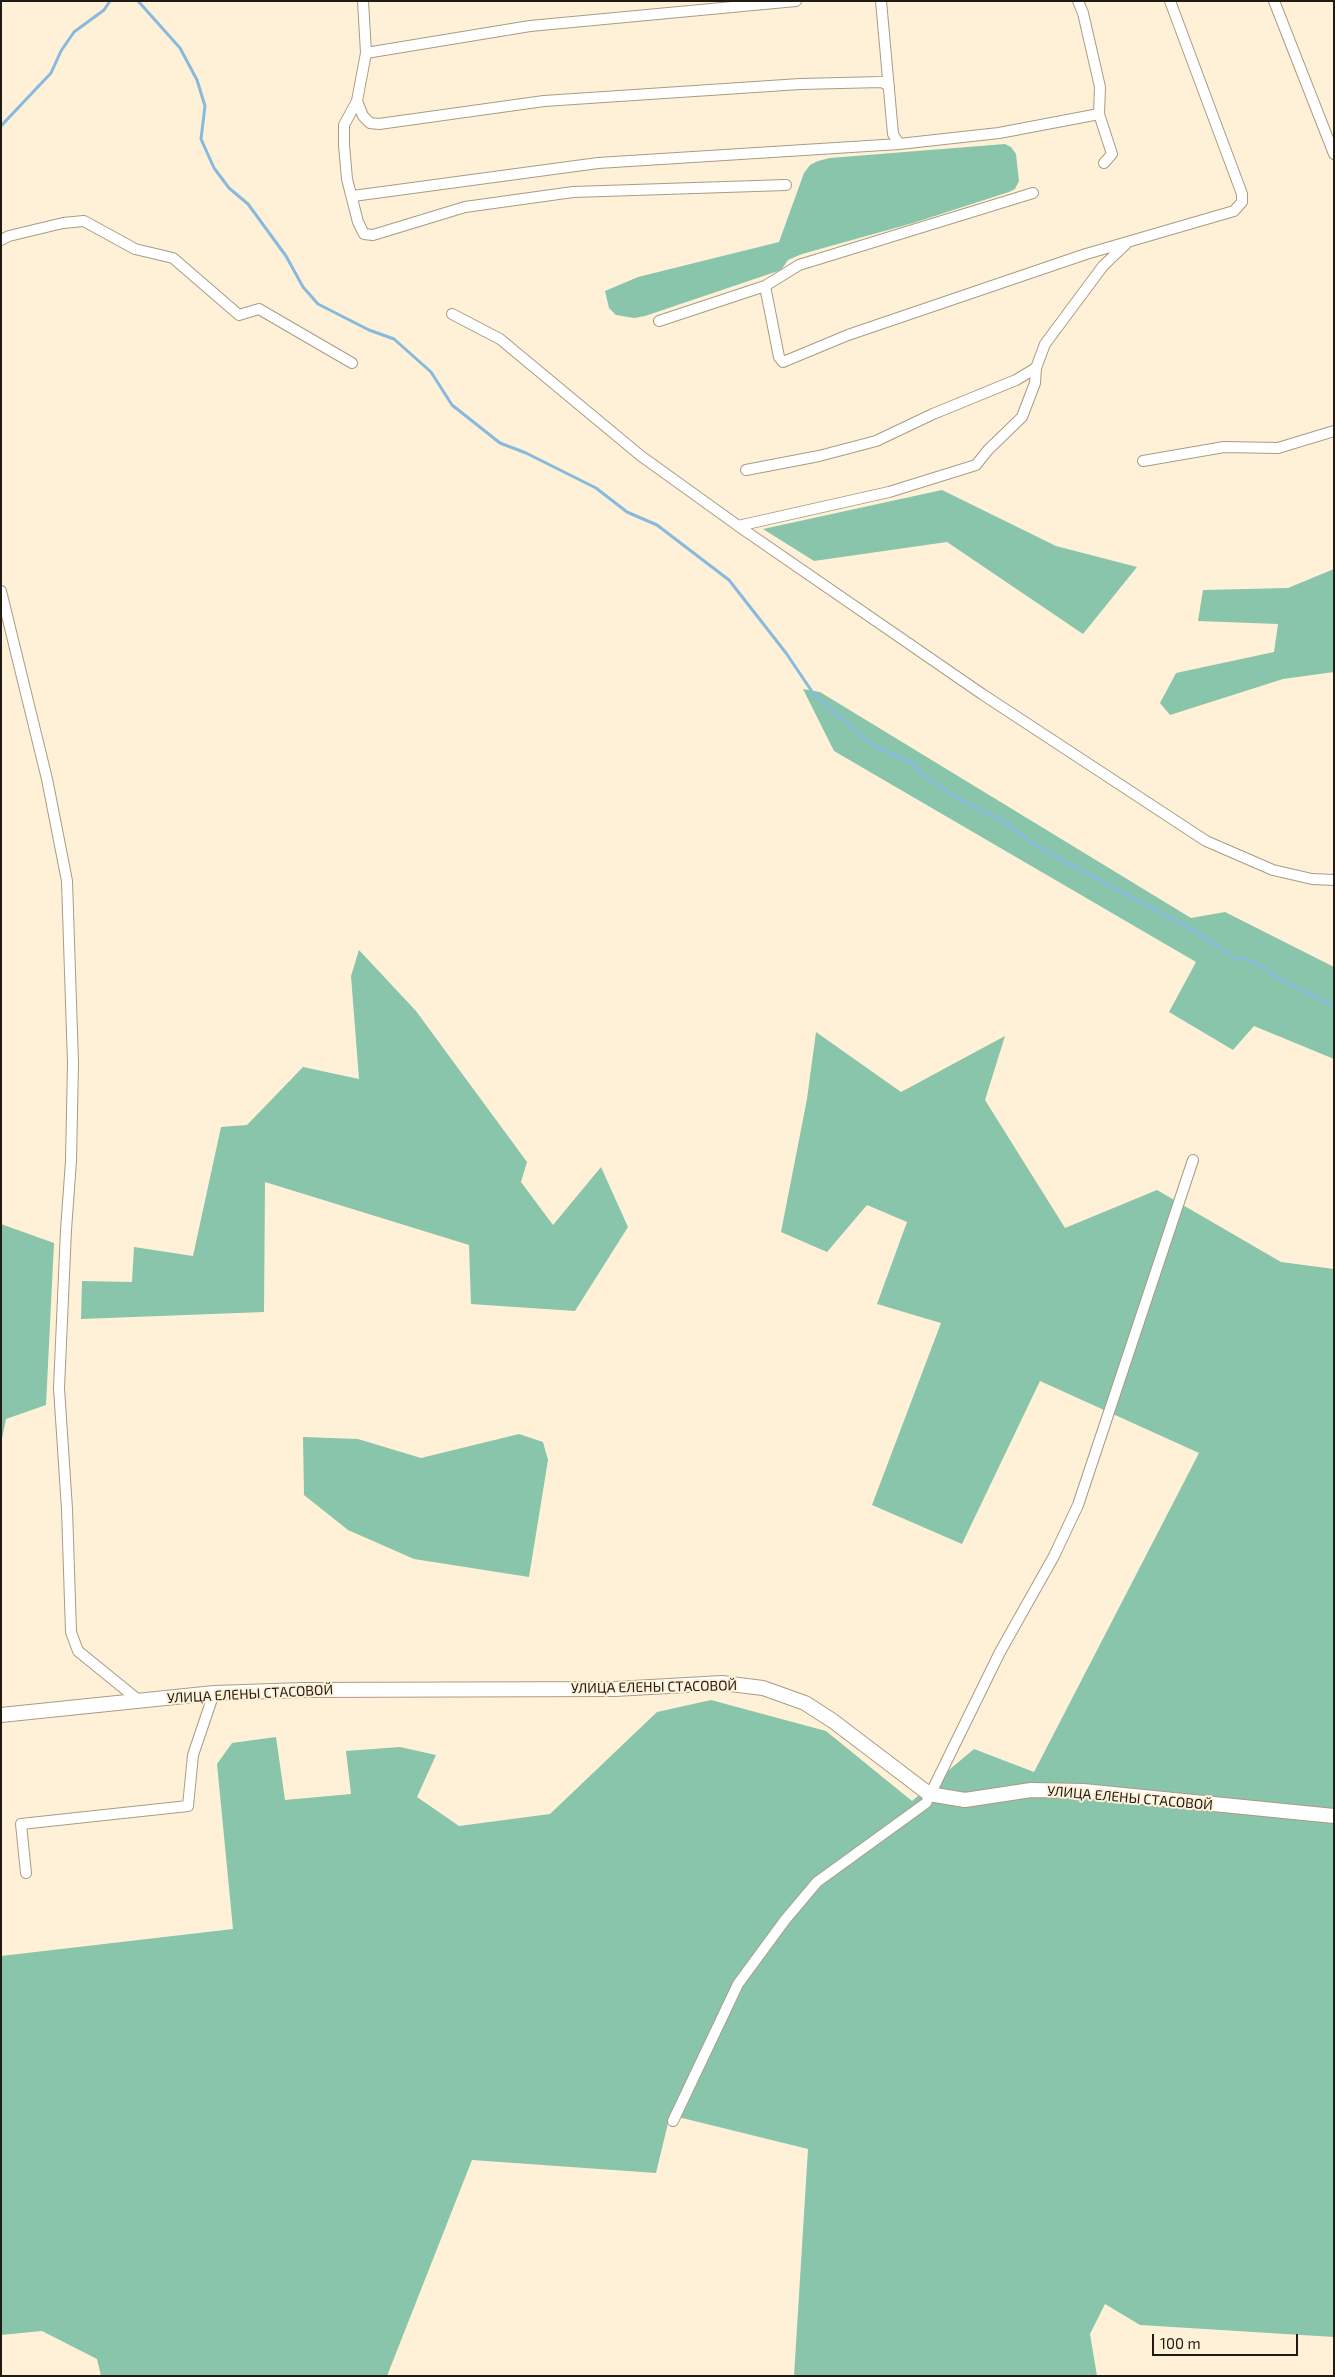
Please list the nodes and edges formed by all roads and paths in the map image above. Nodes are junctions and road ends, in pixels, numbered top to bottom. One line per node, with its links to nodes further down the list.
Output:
1 (363, 1): 7 (street)
2 (796, 1): 7 (street)
3 (882, 1): 8 (street)
4 (1078, 1): 10 (street)
5 (1170, 1): 18 (street)
6 (1274, 1): 12 (street)
7 (366, 52): 9 (street)
8 (889, 86): 9 (street); 11 (street)
9 (356, 101): 16 (street)
10 (1099, 114): 11 (street); 13 (street)
11 (898, 144): 16 (street)
12 (1334, 154)
13 (1104, 163)
14 (786, 185): 16 (street)
15 (1033, 193): 19 (street)
16 (353, 196)
17 (1, 240): 22 (street)
18 (1128, 242): 19 (street); 23 (street)
19 (765, 286): 21 (street)
20 (452, 314): 27 (street)
21 (659, 321)
22 (352, 364)
23 (1036, 368): 26 (street); 27 (street)
24 (1334, 431): 25 (street)
25 (1143, 461)
26 (746, 470)
27 (738, 526): 29 (street)
28 (1, 592): 32 (street)
29 (1334, 880)
30 (1193, 1160): 34 (street)
31 (214, 1693): 32 (main road, УЛИЦА ЕЛЕНЫ СТАСОВОЙ); 34 (main road, УЛИЦА ЕЛЕНЫ СТАСОВОЙ); 36 (street)
32 (137, 1699): 33 (main road, УЛИЦА ЕЛЕНЫ СТАСОВОЙ)
33 (1, 1715)
34 (929, 1794): 35 (main road, УЛИЦА ЕЛЕНЫ СТАСОВОЙ); 37 (street)
35 (1334, 1816)
36 (26, 1873)
37 (673, 2121)

